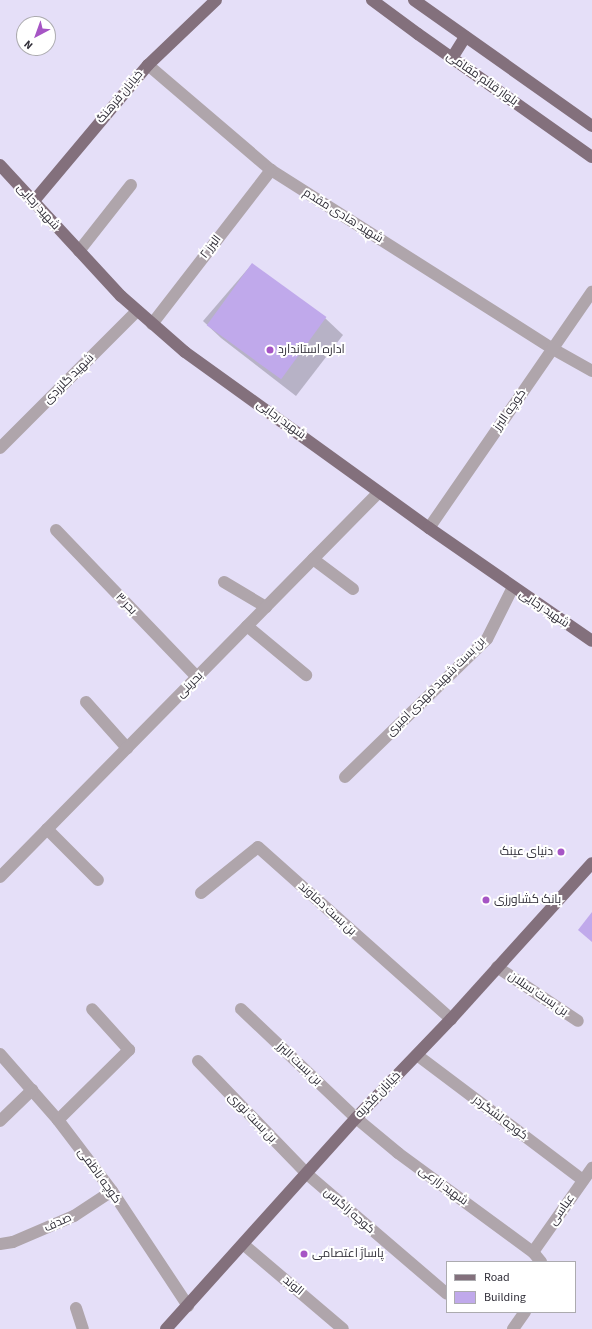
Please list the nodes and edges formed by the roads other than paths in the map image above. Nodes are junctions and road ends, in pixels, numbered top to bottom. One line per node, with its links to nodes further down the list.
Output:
1 (216, 0): 6 (main road, خیابان فرهنگ)
2 (372, 0): 5 (main road, بلوار قائم مقامی)
3 (414, 0): 4 (main road, بلوار قائم مقامی)
4 (465, 37): 5 (main road); 7 (main road, بلوار قائم مقامی)
5 (452, 58): 8 (main road, بلوار قائم مقامی)
6 (148, 65): 10 (street, شهید هادی مقدم); 12 (main road, خیابان فرهنگ)
7 (592, 126)
8 (592, 157)
9 (0, 165): 12 (main road, شهید رجایی)
10 (271, 170): 16 (street, البرز ۲); 17 (street, شهید هادی مقدم)
11 (131, 185): 13 (street)
12 (33, 202): 13 (main road, شهید رجایی)
13 (79, 251): 15 (main road, شهید رجایی)
14 (592, 292): 17 (street, کوچه البرز)
15 (137, 311): 16 (main road, شهید رجایی); 19 (street, شهید گلزردی)
16 (152, 324): 21 (main road, شهید رجایی)
17 (553, 349): 18 (street, شهید هادی مقدم); 22 (street, کوچه البرز)
18 (592, 371)
19 (4, 435): 20 (street, شهید گلزردی)
20 (0, 448)
21 (379, 492): 22 (main road, شهید رجایی); 24 (street, بحرینی)
22 (429, 528): 26 (main road, شهید رجایی)
23 (56, 530): 32 (street, بحر ۳)
24 (313, 559): 27 (street); 28 (street, بحرینی)
25 (224, 582): 28 (street)
26 (513, 587): 30 (main road, شهید رجایی); 35 (street, بن بست شهید مهدی امیری)
27 (354, 589)
28 (266, 607): 29 (street, بحرینی)
29 (247, 626): 31 (street); 32 (street, بحرینی)
30 (592, 641)
31 (306, 675)
32 (197, 677): 34 (street, بحرینی)
33 (86, 702): 34 (street)
34 (127, 748): 36 (street, بحرینی)
35 (345, 777)
36 (47, 830): 38 (street, بحرینی); 39 (street)
37 (592, 863): 41 (main road, خیابان فخریه)
38 (0, 877)
39 (98, 880)
40 (201, 893): 44 (street, بن بست دماوند)
41 (497, 967): 44 (main road, خیابان فخریه); 45 (street, بن بست سبلان)
42 (92, 1009): 51 (street)
43 (242, 1010): 50 (street, بن بست البرز)
44 (451, 1019): 47 (main road, خیابان فخریه)
45 (578, 1021)
46 (0, 1054): 49 (street, کوچه ناظمی)
47 (417, 1055): 50 (main road, خیابان فخریه); 55 (street, کوچه لشگردر)
48 (198, 1061): 54 (street, بن بست نوری)
49 (32, 1090): 51 (street, کوچه ناظمی); 52 (street)
50 (356, 1118): 54 (main road, خیابان فخریه); 59 (street, شهید زارعی)
51 (58, 1120): 56 (street, کوچه ناظمی)
52 (0, 1121)
53 (592, 1168): 55 (street, عباسی)
54 (307, 1174): 58 (main road, خیابان فخریه); 61 (street, کوچه زاگرس)
55 (583, 1180): 59 (street, عباسی)
56 (112, 1191): 57 (street, صدف); 62 (street, کوچه ناظمی)
57 (0, 1244)
58 (243, 1244): 62 (main road, خیابان فخریه); 67 (street, الوند)
59 (533, 1252): 60 (street, شهید زارعی)
60 (540, 1261)
61 (446, 1293)
62 (188, 1306): 66 (main road, خیابان فخریه)
63 (76, 1308): 65 (street)
64 (524, 1313): 68 (street)
65 (83, 1329)
66 (166, 1329)
67 (343, 1329)
68 (513, 1329)

